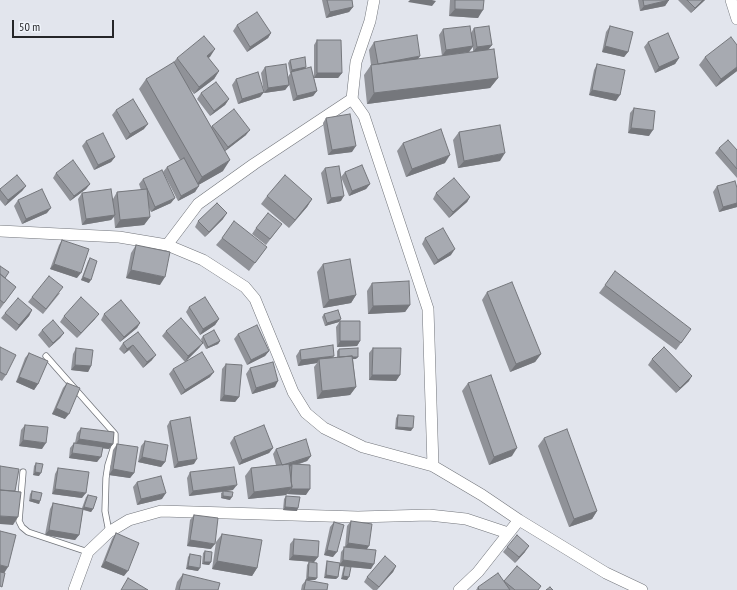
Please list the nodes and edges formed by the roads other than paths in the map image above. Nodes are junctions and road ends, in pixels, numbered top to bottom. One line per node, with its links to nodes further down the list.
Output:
1 (374, 0): 4 (street)
2 (731, 0): 3 (street)
3 (737, 19)
4 (352, 99): 6 (street); 8 (street)
5 (0, 231): 6 (street)
6 (167, 246): 8 (street)
7 (46, 356): 11 (lane)
8 (433, 466): 10 (street)
9 (23, 472): 13 (lane)
10 (519, 520): 12 (street); 16 (street)
11 (109, 532): 12 (street); 13 (street)
12 (508, 533): 15 (street)
13 (88, 552): 14 (street)
14 (74, 590)
15 (459, 590)
16 (642, 590)

